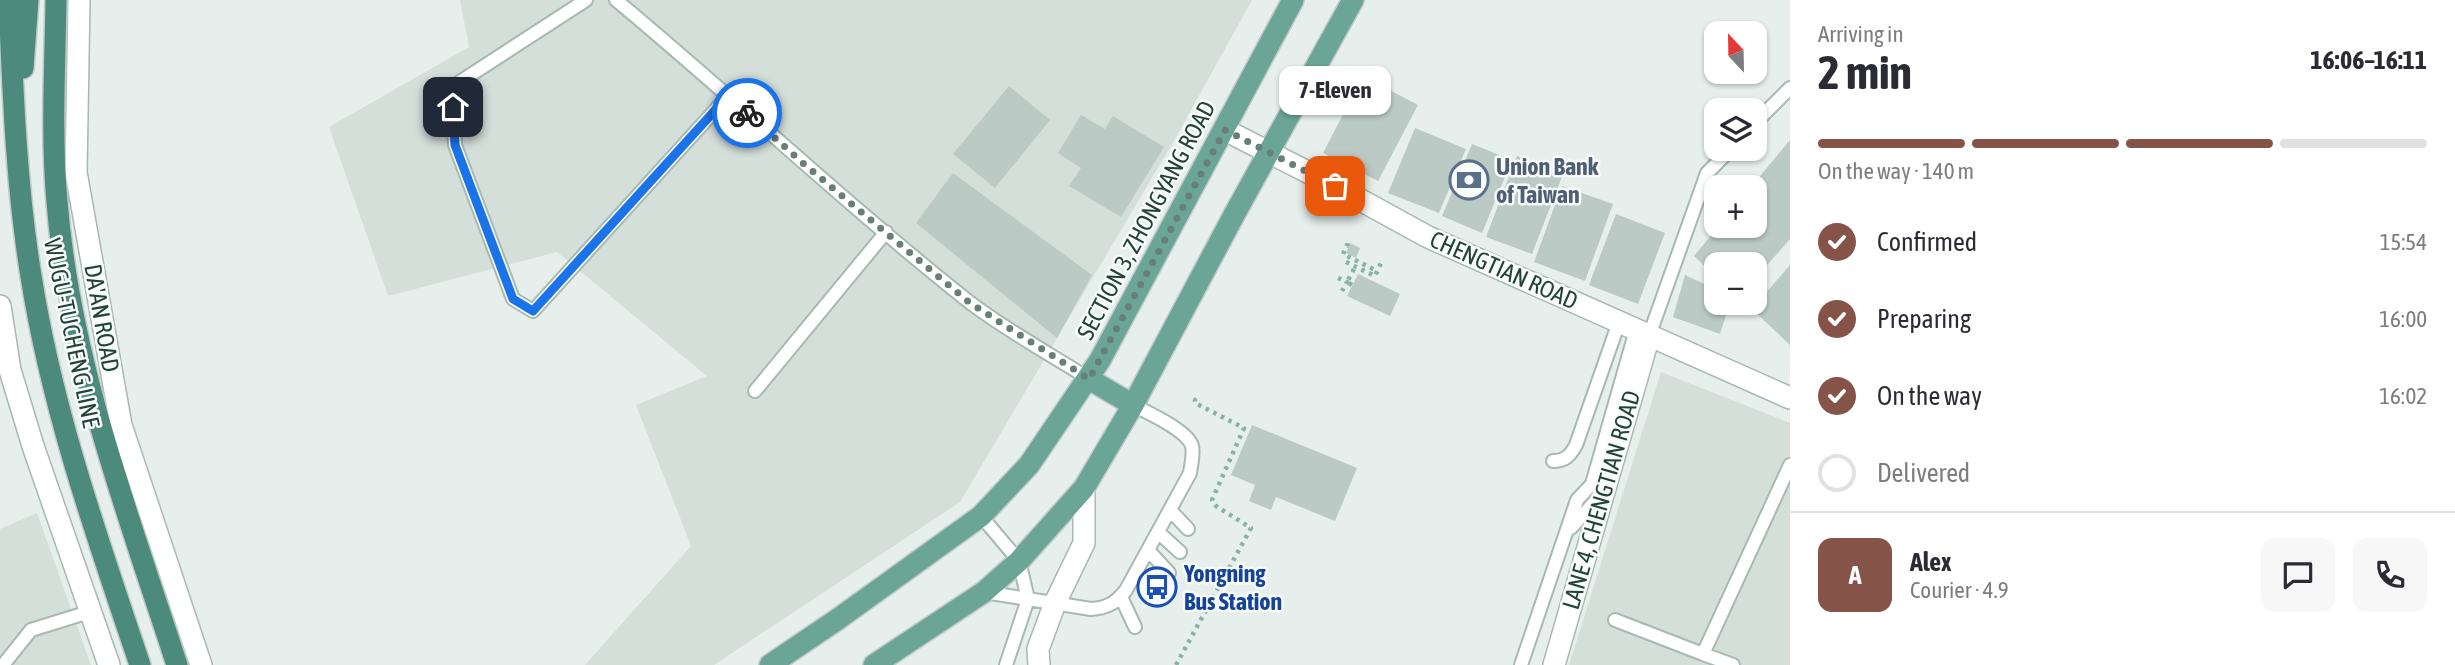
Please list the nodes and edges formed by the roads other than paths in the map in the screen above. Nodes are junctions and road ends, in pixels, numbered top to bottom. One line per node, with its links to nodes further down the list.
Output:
1 (9, 0): 15 (highway, WUGU-TUCHENG LINE)
2 (28, 0): 15 (highway)
3 (36, 0): 14 (highway)
4 (56, 0): 14 (highway, WUGU-TUCHENG LINE)
5 (79, 0): 52 (street, DA'AN ROAD)
6 (586, 0): 11 (lane)
7 (616, 0): 11 (lane)
8 (1293, 0): 13 (main road, SECTION 3, ZHONGYANG ROAD)
9 (1353, 0): 16 (main road)
10 (1790, 88): 12 (lane)
11 (728, 96): 18 (lane)
12 (1767, 111)
13 (1225, 130): 16 (street, CHENGTIAN ROAD); 21 (main road, SECTION 3, ZHONGYANG ROAD)
14 (53, 141): 51 (highway, WUGU-TUCHENG LINE)
15 (18, 150): 50 (highway, WUGU-TUCHENG LINE)
16 (1269, 154): 20 (street, CHENGTIAN ROAD); 24 (main road)
17 (1719, 161): 20 (lane)
18 (886, 232): 21 (lane); 22 (lane)
19 (0, 306): 44 (street)
20 (1635, 329): 23 (street, CHENGTIAN ROAD); 25 (lane); 28 (street, LANE 4, CHENGTIAN ROAD); 33 (lane)
21 (1089, 379): 24 (main road); 30 (main road, SECTION 3, ZHONGYANG ROAD)
22 (755, 391)
23 (1790, 398)
24 (1133, 405): 27 (main road); 29 (lane)
25 (1553, 461)
26 (1790, 465): 47 (lane)
27 (1084, 488): 36 (main road); 43 (street)
28 (1603, 493): 33 (lane); 58 (street, LANE 4, CHENGTIAN ROAD)
29 (1170, 510): 31 (lane); 32 (lane)
30 (981, 516): 36 (lane); 53 (main road, SECTION 3, ZHONGYANG ROAD)
31 (1188, 529)
32 (1158, 532): 34 (lane); 35 (lane)
33 (1566, 534): 57 (lane)
34 (1148, 550): 37 (lane); 38 (lane)
35 (1180, 552)
36 (1019, 561): 39 (main road); 42 (lane)
37 (1135, 573): 40 (lane); 41 (lane)
38 (1169, 573)
39 (984, 592): 42 (lane); 54 (main road)
40 (1157, 596)
41 (1121, 597): 43 (lane); 46 (lane)
42 (1028, 599): 43 (lane); 55 (lane)
43 (1055, 603): 56 (street)
44 (89, 612): 48 (lane); 49 (street)
45 (1615, 620): 47 (lane)
46 (1135, 627)
47 (1703, 654): 59 (lane)
48 (3, 665)
49 (109, 665)
50 (141, 665)
51 (177, 665)
52 (201, 665)
53 (770, 665)
54 (874, 665)
55 (1006, 665)
56 (1039, 665)
57 (1521, 665)
58 (1554, 665)
59 (1732, 665)

